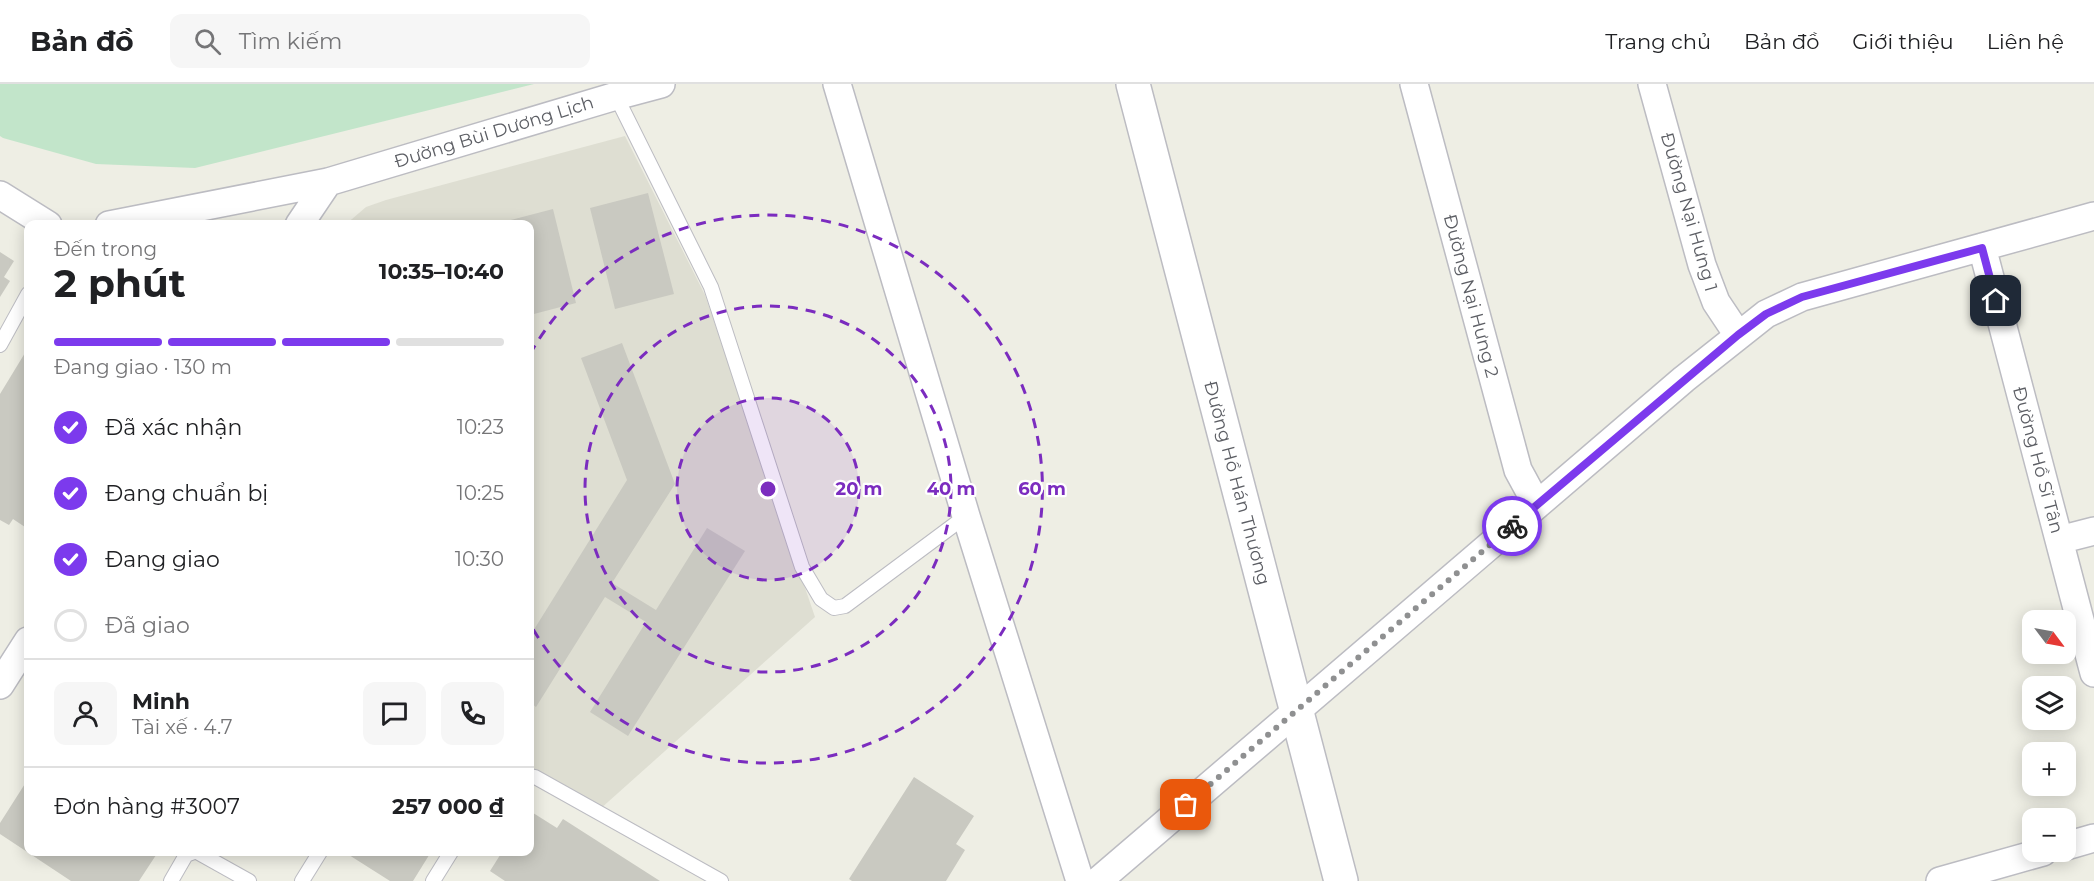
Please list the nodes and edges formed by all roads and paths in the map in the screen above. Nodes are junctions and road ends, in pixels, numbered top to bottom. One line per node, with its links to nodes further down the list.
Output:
1 (661, 84): 6 (street, Đường Bùi Dương Lịch)
2 (837, 84): 18 (street)
3 (1133, 84): 24 (street, Đường Hồ Hán Thương)
4 (1413, 84): 17 (street, Đường Nại Hưng 2)
5 (1652, 84): 15 (street, Đường Nại Hưng 1)
6 (616, 96): 7 (street, Đường Bùi Dương Lịch); 18 (lane)
7 (328, 182): 11 (street, Đường Bùi Dương Lịch); 12 (street)
8 (0, 195): 10 (street)
9 (2094, 216): 13 (street)
10 (40, 220)
11 (134, 220)
12 (302, 220)
13 (1982, 248): 15 (street); 20 (street, Đường Hồ Sĩ Tân)
14 (24, 301): 16 (lane)
15 (1738, 335): 17 (street)
16 (0, 345)
17 (1537, 505): 24 (street)
18 (966, 516): 38 (street)
19 (2094, 531): 20 (street)
20 (2059, 540): 22 (street, Đường Hồ Sĩ Tân)
21 (24, 647): 23 (street)
22 (2094, 673)
23 (0, 685)
24 (1296, 711): 39 (street); 40 (street, Đường Hồ Hán Thương)
25 (534, 777): 37 (lane)
26 (2094, 838): 27 (street)
27 (2076, 843)
28 (185, 856): 33 (lane)
29 (203, 856): 34 (lane)
30 (318, 856): 35 (lane)
31 (448, 856): 36 (lane)
32 (2022, 858): 41 (street)
33 (171, 881)
34 (249, 881)
35 (302, 881)
36 (433, 881)
37 (721, 881)
38 (1080, 881)
39 (1098, 881)
40 (1341, 881)
41 (1940, 881)

